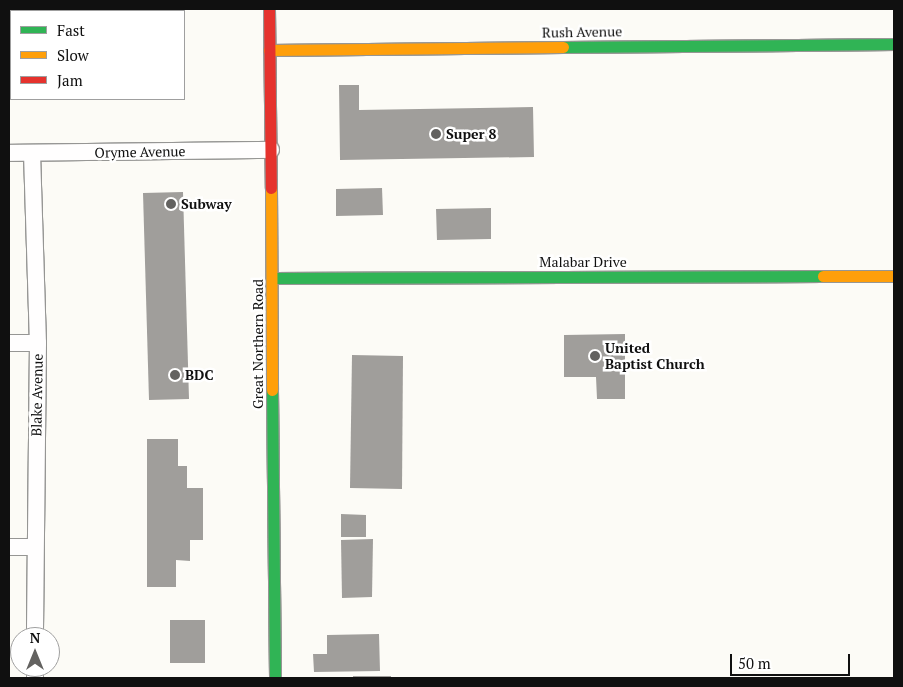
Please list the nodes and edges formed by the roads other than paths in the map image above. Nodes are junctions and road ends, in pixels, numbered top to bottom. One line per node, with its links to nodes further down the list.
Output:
1 (269, 9): 3 (street, Great Northern Road)
2 (894, 44): 3 (street, Rush Avenue)
3 (269, 50): 4 (street, Great Northern Road)
4 (271, 150): 6 (street, Oryme Avenue); 8 (street, Great Northern Road)
5 (9, 153): 6 (street, Oryme Avenue)
6 (32, 153): 10 (street, Blake Avenue)
7 (894, 276): 8 (street, Malabar Drive)
8 (272, 278): 14 (street, Great Northern Road)
9 (9, 343): 10 (street)
10 (38, 343): 12 (street, Blake Avenue)
11 (9, 547): 12 (street)
12 (36, 548): 13 (street, Blake Avenue)
13 (35, 627)
14 (275, 678)

